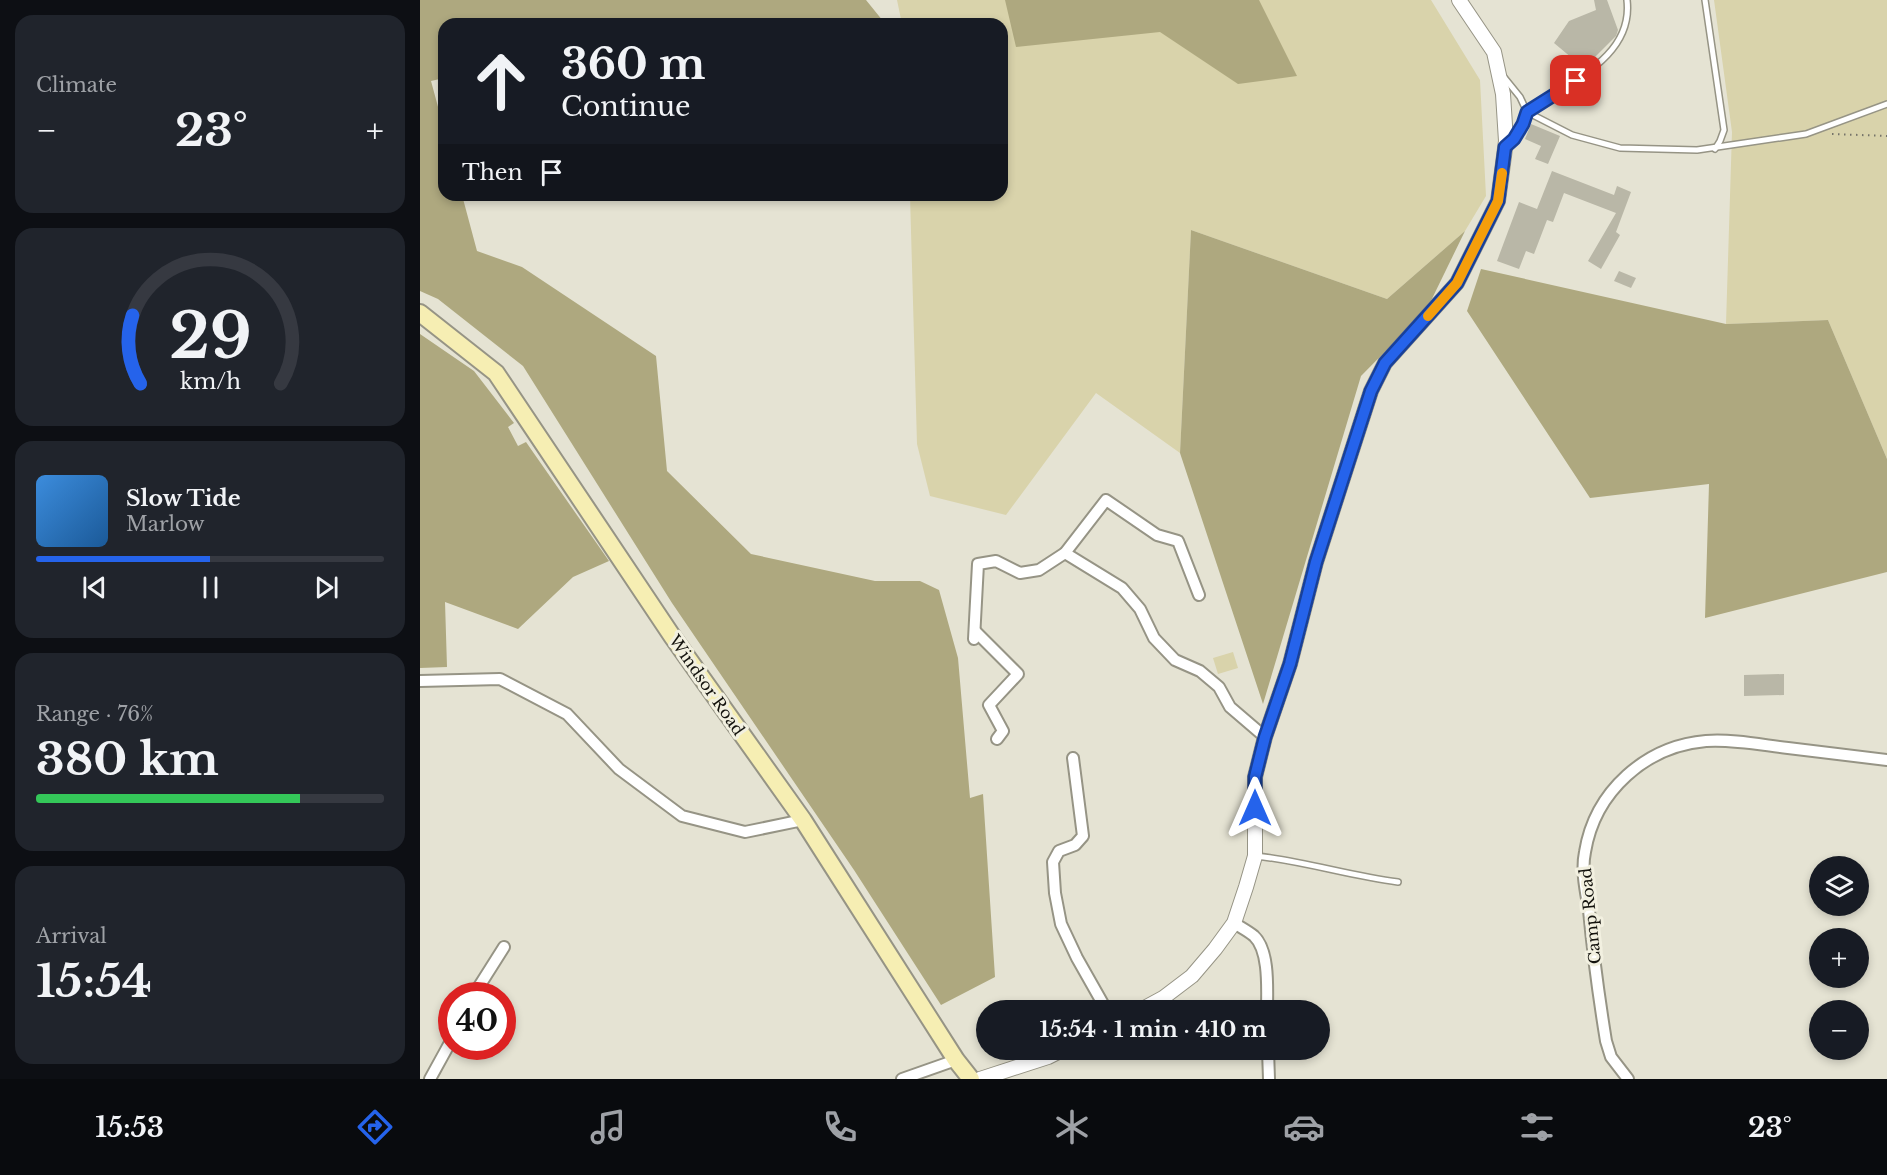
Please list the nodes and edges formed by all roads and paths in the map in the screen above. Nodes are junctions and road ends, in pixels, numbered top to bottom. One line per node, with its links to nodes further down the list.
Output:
1 (1459, 0): 4 (street)
2 (1627, 0): 6 (lane)
3 (1705, 0): 10 (lane)
4 (1498, 70): 6 (lane); 9 (street)
5 (1887, 104): 7 (lane)
6 (1527, 112): 9 (lane); 10 (lane)
7 (1806, 134): 8 (path); 10 (lane)
8 (1887, 136)
9 (1505, 147): 15 (street)
10 (1714, 149)
11 (420, 313): 19 (main road, Windsor Road)
12 (1065, 553): 13 (street); 15 (street); 16 (street)
13 (1198, 595)
14 (420, 681): 19 (street)
15 (1265, 737): 20 (street)
16 (998, 739)
17 (1073, 758): 25 (street)
18 (1887, 759): 37 (street, Camp Road)
19 (802, 820): 29 (main road, Windsor Road)
20 (1254, 856): 21 (lane); 22 (street)
21 (1398, 882)
22 (1234, 923): 26 (street); 27 (street)
23 (504, 947): 24 (street)
24 (482, 982)
25 (1101, 1000)
26 (1159, 1000)
27 (1267, 1000)
28 (440, 1060): 32 (street)
29 (956, 1060): 33 (street); 34 (main road, Windsor Road)
30 (1039, 1060): 35 (street)
31 (1269, 1060): 36 (street)
32 (430, 1079)
33 (902, 1079)
34 (971, 1079)
35 (980, 1079)
36 (1269, 1079)
37 (1628, 1079)

